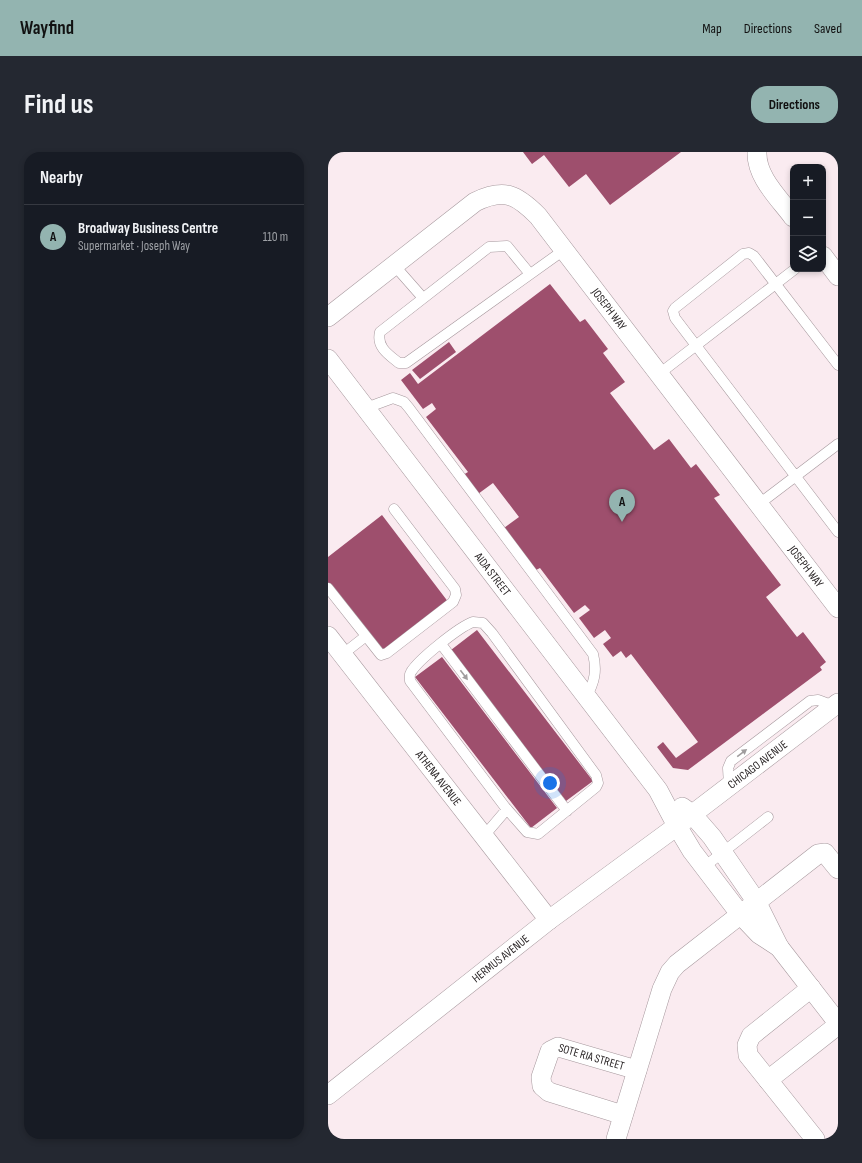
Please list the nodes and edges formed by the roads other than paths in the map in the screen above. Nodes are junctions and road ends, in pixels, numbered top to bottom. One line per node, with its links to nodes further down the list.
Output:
1 (757, 152): 2 (street)
2 (790, 212)
3 (564, 250): 4 (street, JOSEPH WAY); 6 (lane); 13 (street, JOSEPH WAY)
4 (394, 265): 8 (lane); 9 (street, JOSEPH WAY)
5 (791, 272): 7 (lane)
6 (530, 274): 8 (lane); 8 (lane)
7 (776, 284): 10 (lane); 10 (lane); 12 (lane)
8 (423, 298)
9 (328, 317)
10 (696, 346): 13 (lane); 16 (lane)
11 (328, 359): 14 (street, AIDA STREET)
12 (838, 365)
13 (659, 374): 17 (street, JOSEPH WAY)
14 (366, 408): 26 (street, AIDA STREET); 26 (lane)
15 (838, 444): 16 (lane)
16 (796, 476): 17 (lane); 19 (lane)
17 (759, 504): 21 (street, JOSEPH WAY)
18 (394, 509): 23 (lane)
19 (838, 532)
20 (328, 588): 23 (lane)
21 (838, 608)
22 (328, 636): 25 (street, ATHENA AVENUE)
23 (366, 636): 25 (lane)
24 (440, 644): 29 (lane); 30 (lane, one-way to 30); 30 (lane)
25 (343, 654): 34 (street, ATHENA AVENUE)
26 (586, 696): 28 (street, AIDA STREET)
27 (836, 704): 31 (street, CHICAGO AVENUE)
28 (658, 790): 31 (street, AIDA STREET); 33 (street, AIDA STREET)
29 (507, 809): 30 (lane); 34 (lane)
30 (567, 811)
31 (692, 814): 33 (street, CHICAGO AVENUE); 35 (street)
32 (768, 817): 35 (lane)
33 (677, 826): 36 (street); 40 (street, HERMUS AVENUE)
34 (484, 836): 40 (street, ATHENA AVENUE)
35 (723, 853): 36 (lane); 38 (street)
36 (704, 867): 39 (street)
37 (838, 869): 38 (street, SOTE RIA STREET)
38 (756, 901): 39 (street, SOTE RIA STREET); 41 (street)
39 (740, 914): 41 (street); 44 (street, SOTE RIA STREET)
40 (549, 920): 46 (street, HERMUS AVENUE)
41 (779, 947): 42 (street)
42 (811, 988): 43 (street); 45 (street)
43 (838, 1024): 45 (street)
44 (637, 1070): 47 (street, SOTE RIA STREET); 47 (street, SOTE RIA STREET)
45 (768, 1080): 49 (street)
46 (328, 1095)
47 (623, 1115): 48 (street, SOTE RIA STREET)
48 (616, 1139)
49 (815, 1139)

